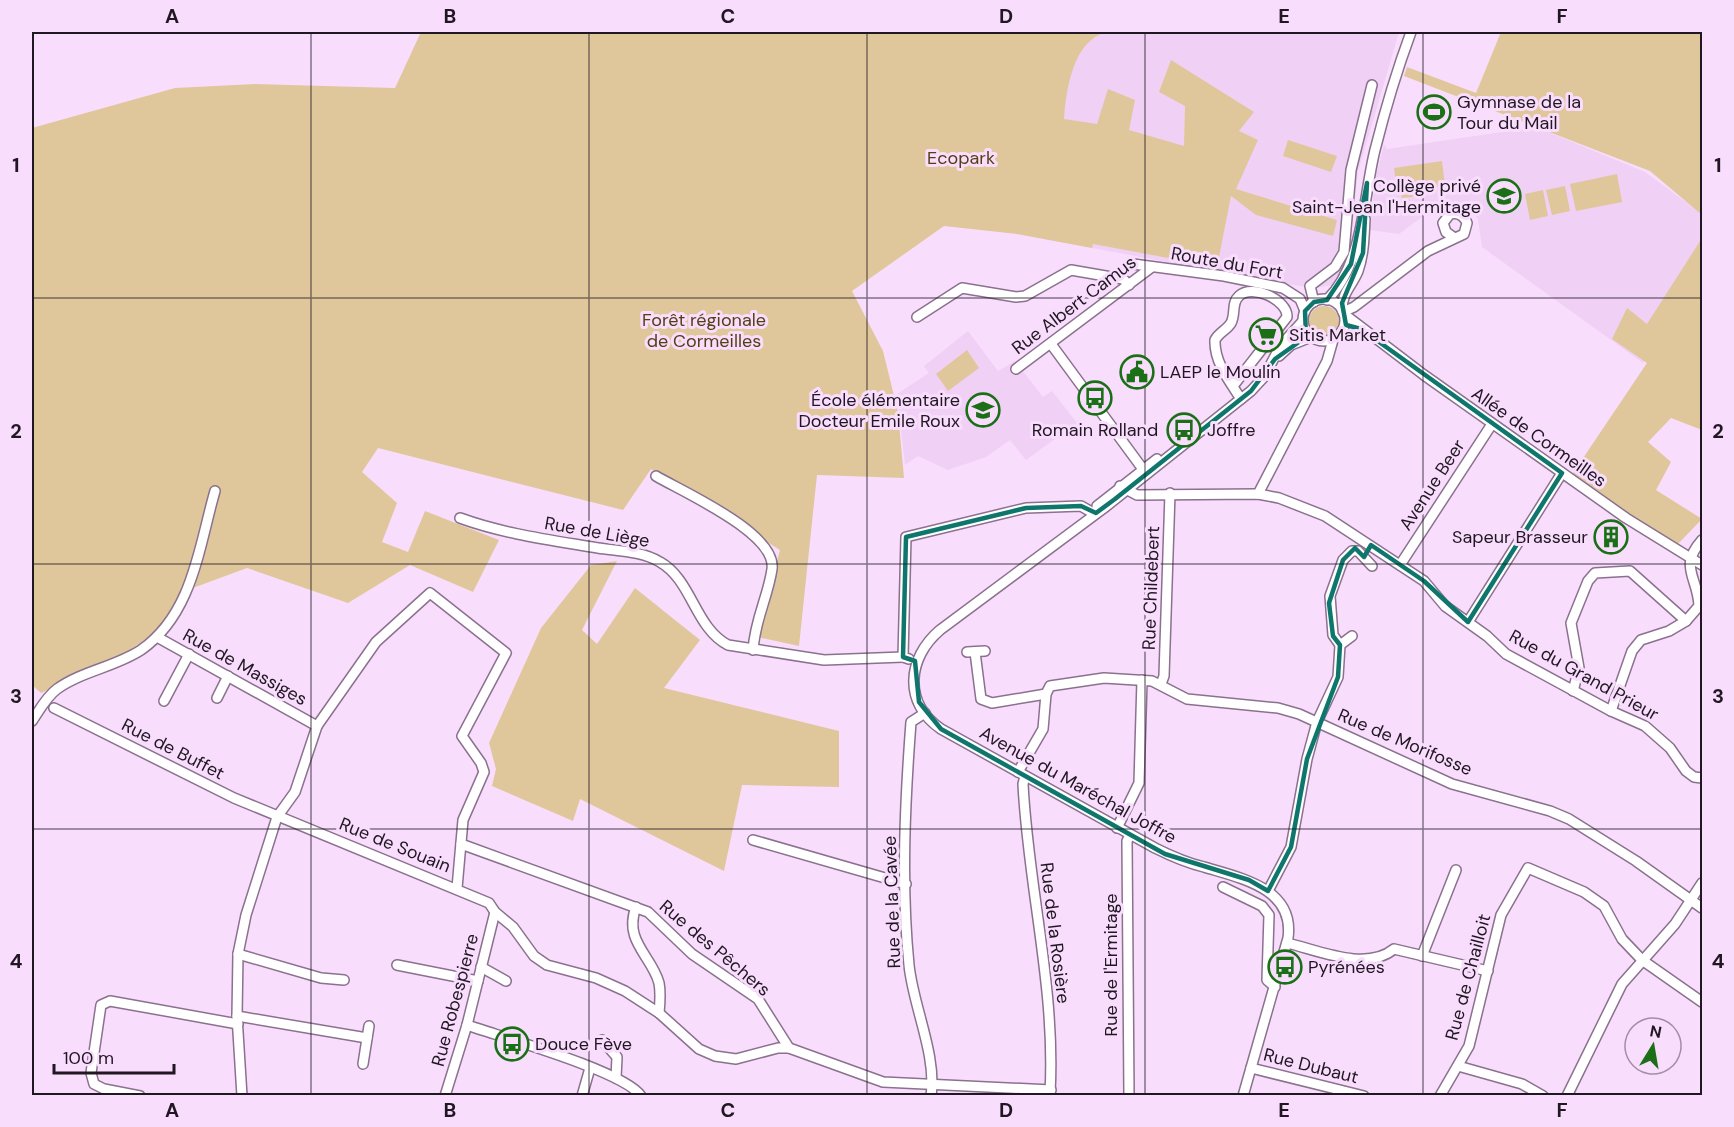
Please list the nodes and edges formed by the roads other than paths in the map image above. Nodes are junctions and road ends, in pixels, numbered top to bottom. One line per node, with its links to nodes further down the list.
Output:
1 (1411, 32): 3 (street)
2 (1372, 85): 11 (street)
3 (1367, 183): 10 (street); 13 (street)
4 (1444, 230): 5 (street); 5 (street); 6 (street)
5 (1453, 237): 6 (street)
6 (1440, 244): 13 (street)
7 (1133, 264): 8 (street, Route du Fort)
8 (1152, 267): 9 (street, Rue Albert Camus); 12 (street, Route du Fort)
9 (1129, 285): 14 (street); 20 (street, Rue Albert Camus)
10 (1327, 300): 11 (street); 13 (street)
11 (1314, 302): 12 (street)
12 (1305, 311): 15 (street)
13 (1343, 312): 16 (street); 17 (street, Allée de Cormeilles)
14 (917, 317)
15 (1303, 321): 18 (street); 21 (street)
16 (1343, 329): 17 (street); 19 (street)
17 (1362, 329): 25 (street, Allée de Cormeilles)
18 (1311, 337): 19 (street); 21 (street)
19 (1333, 340): 32 (street)
20 (1051, 344): 22 (street, Rue Albert Camus); 26 (street)
21 (1275, 359): 24 (street)
22 (1016, 369)
23 (1233, 386): 23 (street); 24 (street)
24 (1241, 399): 26 (street)
25 (1492, 424): 27 (street, Allée de Cormeilles); 39 (street, Avenue Beer)
26 (1143, 473): 29 (street)
27 (1562, 473): 38 (street, Allée de Cormeilles); 43 (street)
28 (656, 476): 47 (street)
29 (1123, 489): 31 (street, Rue du Grand Prieur); 33 (street); 33 (street)
30 (215, 491): 45 (street)
31 (1170, 493): 32 (street, Rue du Grand Prieur); 54 (street, Rue Childebert)
32 (1258, 494): 36 (street, Rue du Grand Prieur)
33 (1094, 513): 50 (street); 51 (street)
34 (460, 518): 47 (street, Rue de Liège)
35 (1702, 540): 38 (street)
36 (1371, 545): 37 (street); 39 (street, Rue du Grand Prieur)
37 (1364, 557): 41 (street); 46 (street)
38 (1690, 557): 40 (street, Allée de Cormeilles); 42 (street)
39 (1400, 564): 43 (street, Rue du Grand Prieur)
40 (1702, 565)
41 (1372, 566)
42 (1686, 621): 55 (street); 60 (street)
43 (1468, 622): 55 (street, Rue du Grand Prieur)
44 (1352, 636): 46 (street)
45 (157, 637): 49 (street, Rue de Massiges); 62 (street)
46 (1340, 645): 63 (street)
47 (753, 650): 50 (street, Rue de Liège)
48 (976, 652): 56 (street)
49 (189, 654): 52 (street, Rue de Massiges); 58 (street)
50 (903, 657): 51 (street)
51 (916, 662): 61 (street, Avenue du Maréchal Joffre)
52 (228, 676): 57 (street); 64 (street, Rue de Massiges)
53 (1142, 680): 54 (street, Rue de Morifosse); 56 (street, Rue de Morifosse); 68 (street)
54 (1161, 684): 63 (street, Rue de Morifosse)
55 (1573, 691): 60 (street, Rue du Grand Prieur)
56 (1046, 694): 65 (street)
57 (217, 698)
58 (164, 702)
59 (54, 708): 67 (street, Rue de Buffet)
60 (1611, 711): 66 (street, Rue du Grand Prieur)
61 (925, 713): 65 (street, Avenue du Maréchal Joffre); 74 (street, Rue de la Cavée)
62 (32, 722)
63 (1317, 722): 77 (street); 78 (street, Rue de Morifosse)
64 (317, 726): 67 (street); 71 (street)
65 (1021, 774): 68 (street, Avenue du Maréchal Joffre); 107 (street, Rue de la Rosière)
66 (1702, 778)
67 (277, 817): 76 (street, Rue de Souain); 83 (street)
68 (1117, 828): 69 (street, Avenue du Maréchal Joffre)
69 (1130, 835): 77 (street, Avenue du Maréchal Joffre); 114 (street, Rue de l'Ermitage)
70 (753, 840): 74 (street)
71 (461, 844): 76 (street); 79 (street, Rue des Pêchers)
72 (1456, 870): 84 (street)
73 (1702, 883): 78 (street)
74 (906, 884): 106 (street, Rue de la Cavée)
75 (1223, 887): 92 (street)
76 (457, 888): 81 (street, Rue de Souain)
77 (1268, 891): 82 (street, Avenue du Maréchal Joffre)
78 (1691, 900): 80 (street, Rue de Morifosse); 85 (street)
79 (636, 907): 94 (street); 100 (street, Rue des Pêchers)
80 (1702, 908)
81 (495, 912): 87 (street, Rue Robespierre); 94 (street, Rue de Souain)
82 (1287, 943): 84 (street); 92 (street, Avenue du Maréchal Joffre)
83 (238, 954): 89 (street); 95 (street)
84 (1422, 956): 88 (street)
85 (1642, 960): 88 (street, Rue de Chailloit); 93 (street); 119 (street)
86 (397, 965): 90 (street)
87 (481, 967): 90 (street, Rue Robespierre); 91 (street)
88 (1488, 971): 102 (street, Rue de Chailloit)
89 (344, 980)
90 (478, 981): 96 (street, Rue Robespierre)
91 (506, 981)
92 (1275, 987): 104 (street, Avenue du Maréchal Joffre)
93 (1702, 1002)
94 (658, 1012): 100 (street, Rue de Souain)
95 (238, 1020): 98 (street); 108 (street); 109 (street)
96 (467, 1025): 103 (street); 110 (street, Rue Robespierre)
97 (369, 1026): 98 (street)
98 (367, 1038): 101 (street)
99 (602, 1040): 105 (street)
100 (789, 1048): 106 (street)
101 (363, 1064)
102 (1458, 1066): 117 (street, Rue de Chailloit); 118 (street)
103 (590, 1068): 105 (street); 111 (street)
104 (1251, 1068): 115 (street, Avenue du Maréchal Joffre); 116 (street, Rue Dubaut)
105 (616, 1078): 112 (street)
106 (933, 1085): 107 (street); 113 (street, Rue de la Cavée)
107 (1050, 1093)
108 (140, 1095)
109 (242, 1095)
110 (445, 1095)
111 (582, 1095)
112 (641, 1095)
113 (931, 1095)
114 (1129, 1095)
115 (1243, 1095)
116 (1364, 1095)
117 (1440, 1095)
118 (1543, 1095)
119 (1567, 1095)

